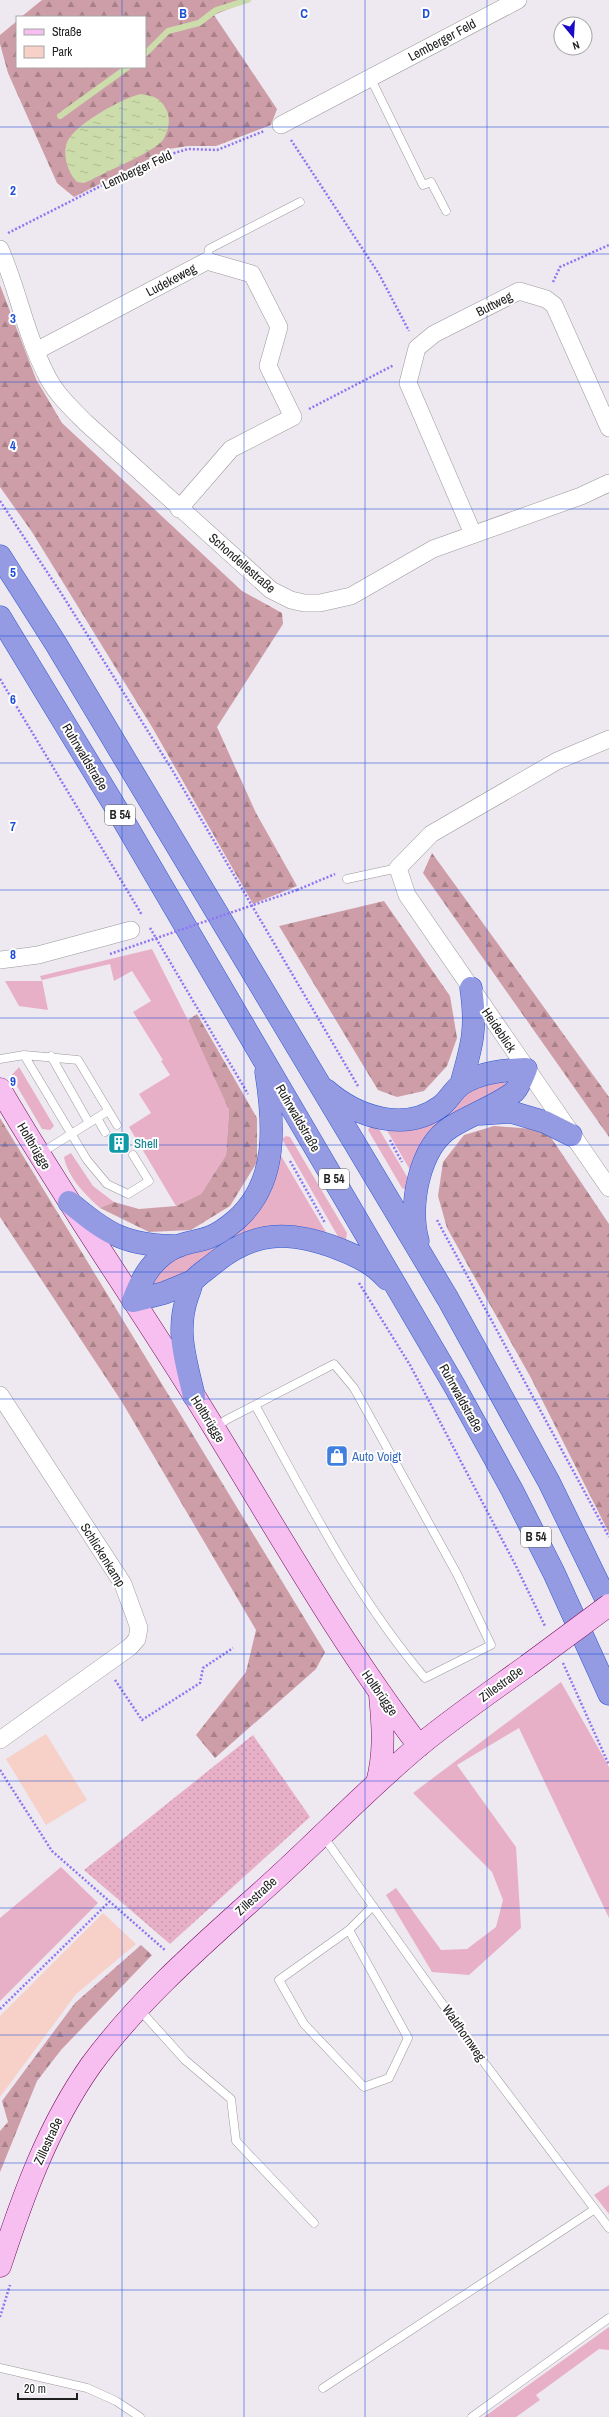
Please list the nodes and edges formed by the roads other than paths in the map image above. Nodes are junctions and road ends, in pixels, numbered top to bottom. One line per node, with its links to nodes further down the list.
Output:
1 (518, 0): 2 (street, Lemberger Feld)
2 (371, 79): 3 (street, Lemberger Feld); 5 (lane)
3 (281, 125)
4 (300, 202): 7 (lane)
5 (446, 211)
6 (0, 249): 8 (street, Schondellestraße)
7 (207, 261): 8 (street, Ludekeweg); 11 (street, Ludekeweg)
8 (36, 351): 11 (street, Schondellestraße)
9 (609, 428): 12 (street, Buttweg)
10 (609, 483): 12 (street, Schondellestraße)
11 (179, 509): 12 (street, Schondellestraße)
12 (473, 534)
13 (0, 556): 26 (highway, B 54)
14 (0, 617): 24 (highway, Ruhrwaldstraße / B 54)
15 (609, 739): 16 (street)
16 (398, 868): 17 (lane); 20 (street, Heideblick)
17 (347, 879)
18 (131, 930): 19 (street)
19 (0, 960)
20 (471, 988): 25 (street, Heideblick); 27 (highway)
21 (24, 1055): 22 (lane); 23 (lane); 35 (lane)
22 (50, 1056): 29 (lane); 32 (lane)
23 (0, 1059)
24 (264, 1061): 41 (highway); 44 (highway, Ruhrwaldstraße / B 54)
25 (526, 1069): 27 (highway); 30 (highway); 36 (street, Heideblick)
26 (317, 1081): 27 (highway); 42 (highway, B 54)
27 (461, 1084)
28 (0, 1089): 37 (main road, Holtbrügge)
29 (108, 1111): 31 (lane); 33 (lane)
30 (473, 1115): 36 (highway); 42 (highway)
31 (97, 1118): 32 (lane); 34 (lane)
32 (89, 1123): 35 (lane)
33 (117, 1125)
34 (105, 1132)
35 (71, 1134): 37 (lane); 38 (lane)
36 (571, 1135): 39 (street, Heideblick)
37 (38, 1155): 40 (main road, Holtbrügge)
38 (133, 1155)
39 (609, 1188)
40 (69, 1202): 41 (highway); 45 (main road, Holtbrügge)
41 (179, 1246): 45 (highway)
42 (424, 1259): 50 (highway, B 54)
43 (193, 1281): 44 (highway); 45 (highway); 47 (highway)
44 (404, 1298): 52 (highway, Ruhrwaldstraße / B 54)
45 (133, 1301): 47 (main road, Holtbrügge)
46 (0, 1395): 53 (street, Schlickenkamp)
47 (194, 1396): 49 (main road, Holtbrügge)
48 (255, 1405): 48 (lane); 49 (lane)
49 (214, 1428): 51 (main road, Holtbrügge)
50 (609, 1605): 54 (main road, Zillestraße, bridge)
51 (379, 1693): 54 (main road, Holtbrügge); 55 (main road)
52 (609, 1694)
53 (0, 1740)
54 (419, 1746): 55 (main road, Zillestraße)
55 (377, 1783): 56 (main road, Zillestraße)
56 (323, 1836): 57 (lane, Waldhornweg); 59 (main road, Zillestraße)
57 (373, 1906): 58 (lane); 60 (lane, Waldhornweg)
58 (349, 1930): 58 (lane)
59 (138, 2009): 61 (lane); 63 (main road, Zillestraße)
60 (595, 2209): 62 (lane, Waldhornweg); 66 (lane)
61 (314, 2223)
62 (609, 2228)
63 (6, 2273)
64 (609, 2318): 68 (lane)
65 (0, 2368): 67 (lane)
66 (323, 2388)
67 (140, 2417)
68 (472, 2417)

